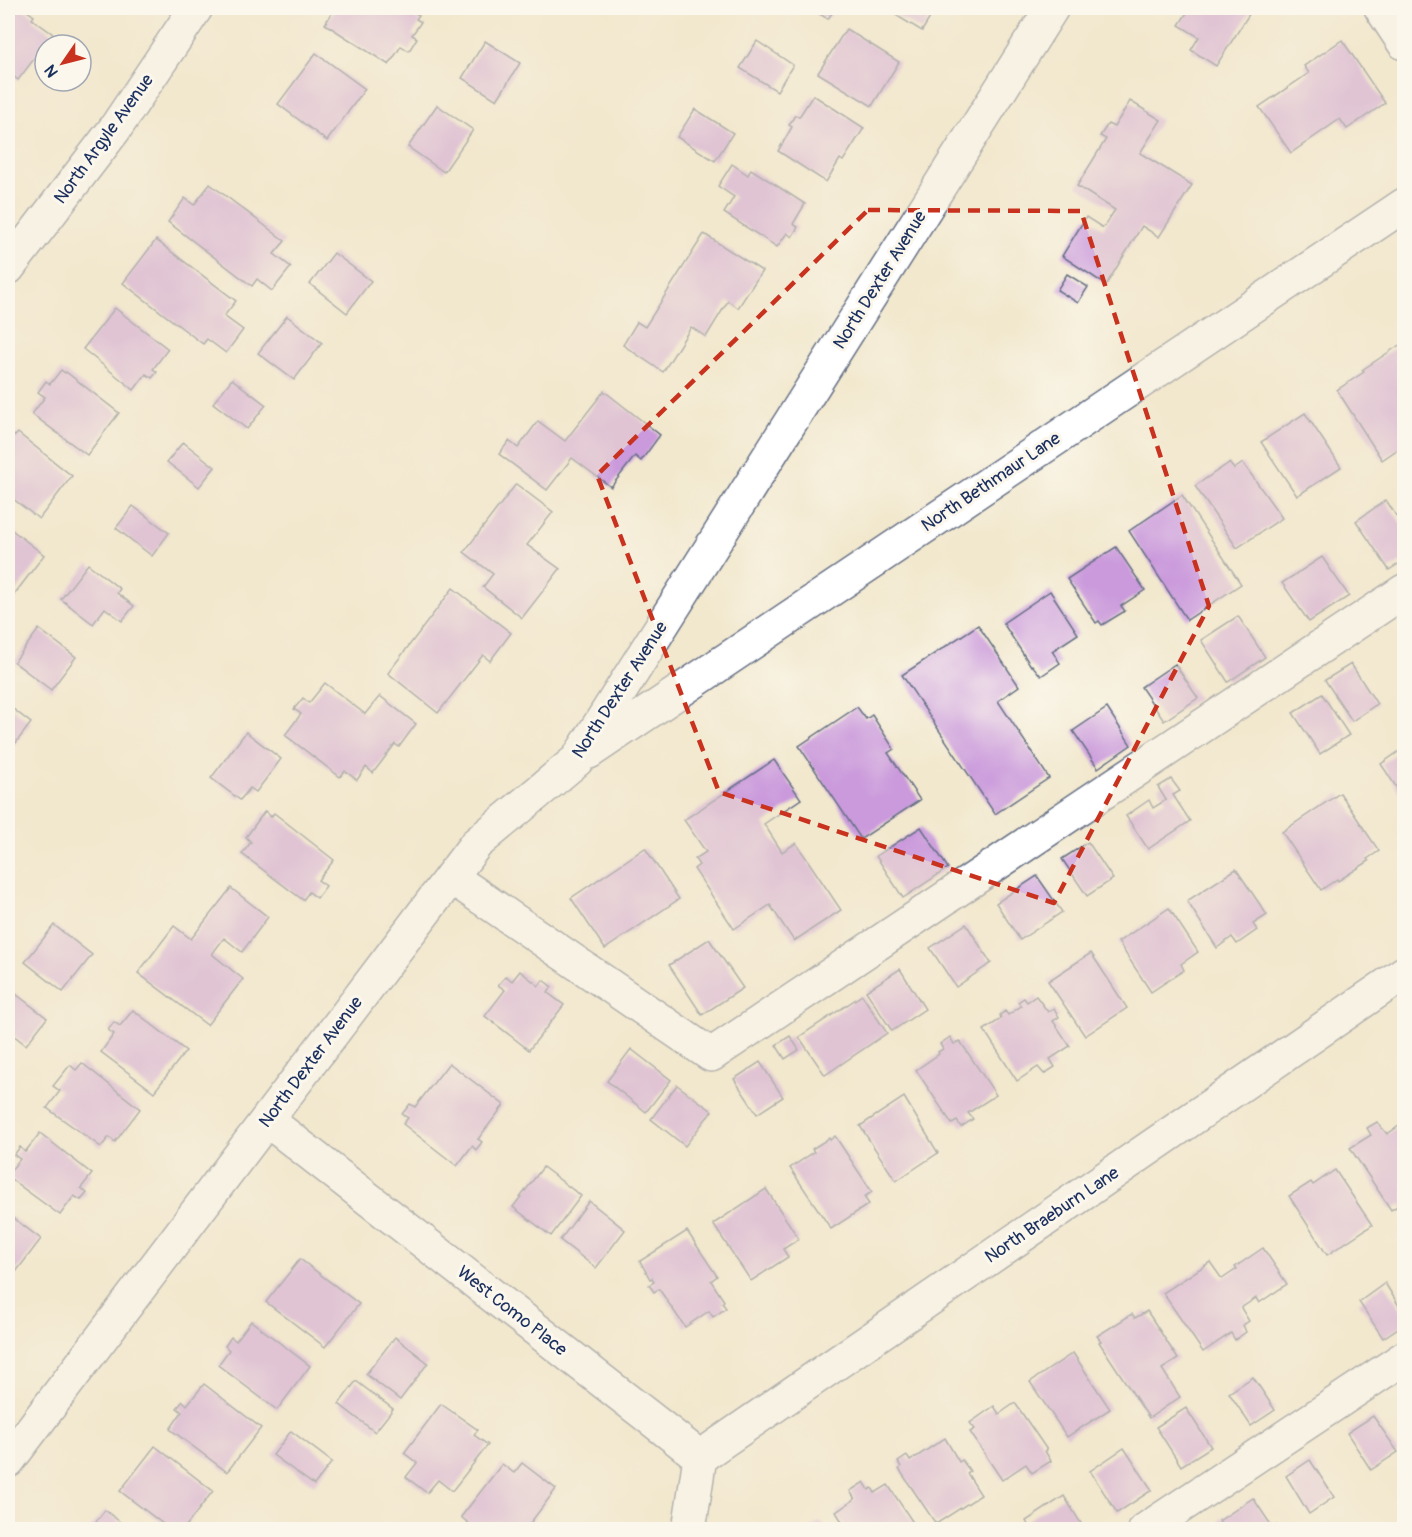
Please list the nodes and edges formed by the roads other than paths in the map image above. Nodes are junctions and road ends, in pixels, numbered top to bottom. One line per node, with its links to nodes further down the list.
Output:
1 (196, 8): 6 (street, North Argyle Avenue)
2 (1052, 8): 8 (street, North Dexter Avenue)
3 (1381, 8): 4 (street)
4 (1404, 43)
5 (1404, 205): 8 (street, North Bethmaur Lane)
6 (8, 268)
7 (1404, 591): 9 (street)
8 (577, 760): 9 (street, North Dexter Avenue)
9 (451, 877): 11 (street, North Dexter Avenue)
10 (1404, 973): 13 (street, North Braeburn Lane)
11 (267, 1120): 13 (street, West Como Place); 14 (street, North Dexter Avenue)
12 (1404, 1358): 16 (street)
13 (699, 1456): 15 (street)
14 (8, 1461)
15 (689, 1530)
16 (1145, 1530)

